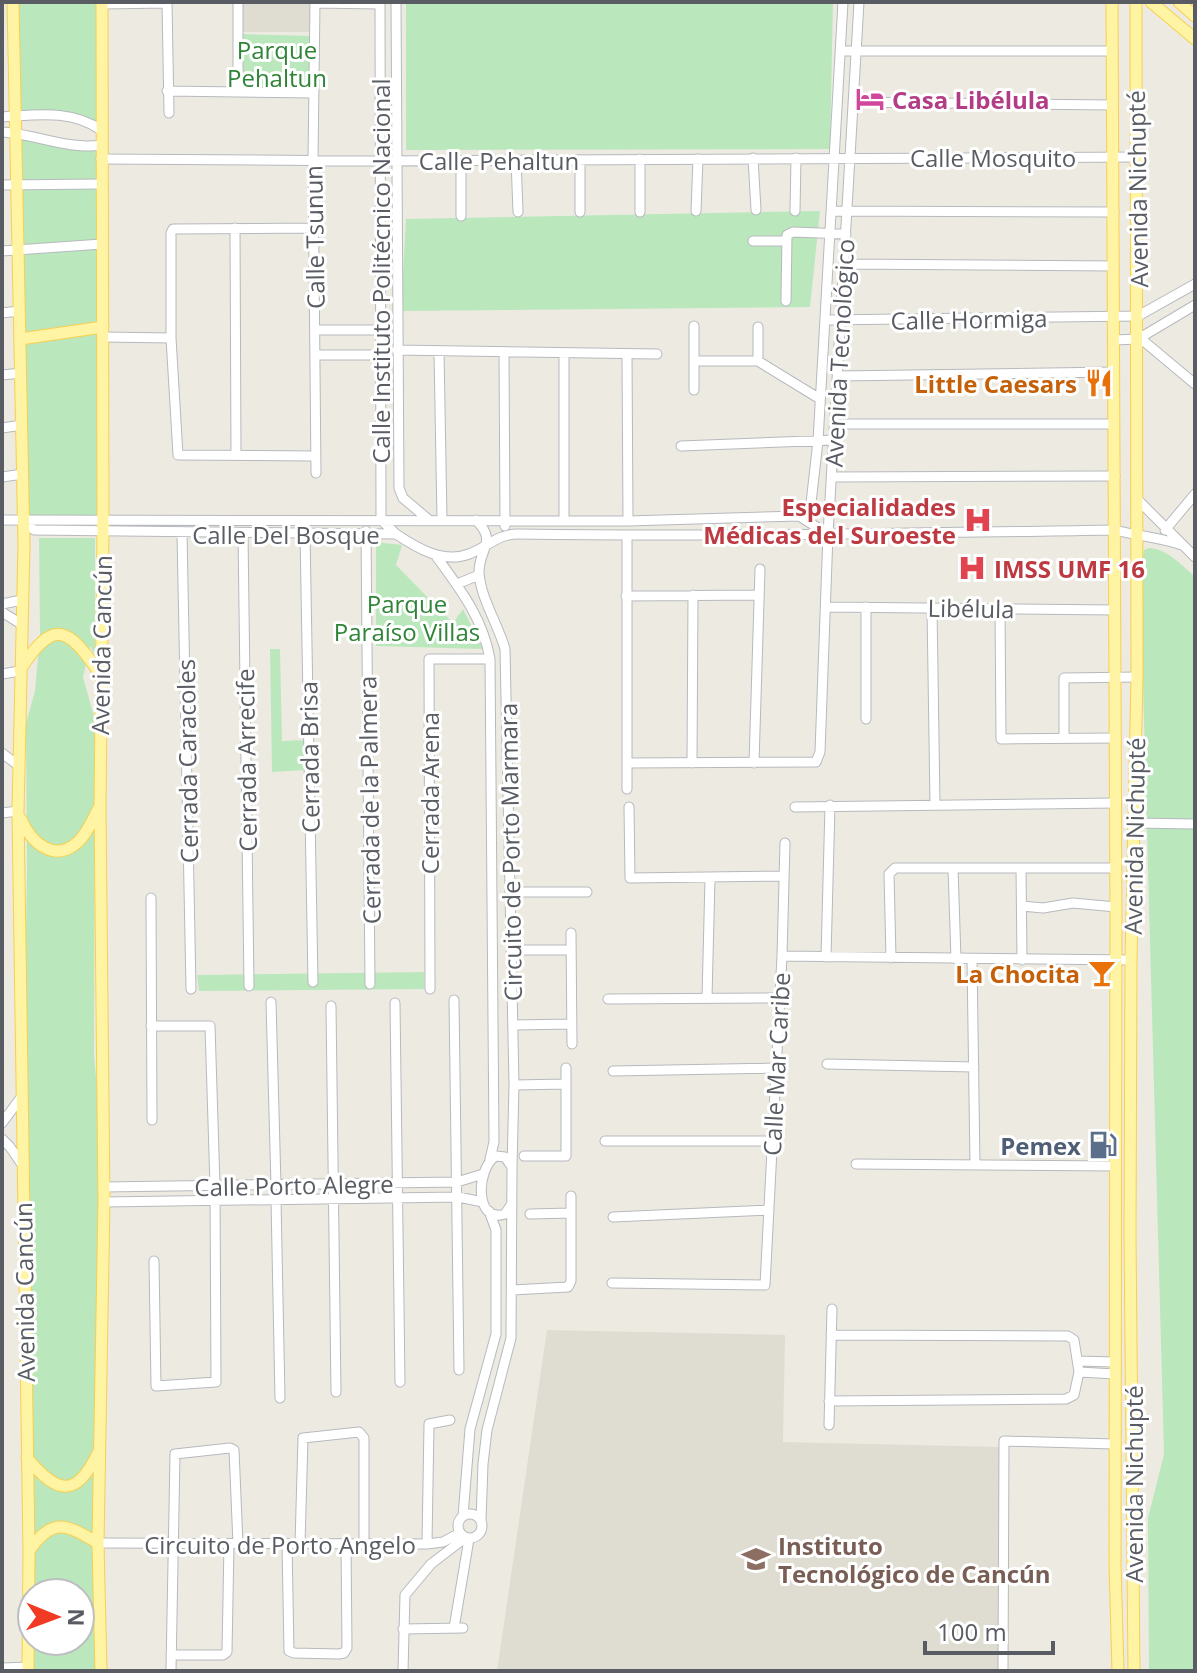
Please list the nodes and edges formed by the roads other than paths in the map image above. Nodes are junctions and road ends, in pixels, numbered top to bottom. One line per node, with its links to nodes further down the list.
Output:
1 (13, 2): 25 (main road, Avenida Cancún)
2 (238, 2): 20 (street)
3 (315, 2): 13 (street); 21 (street, Calle Tsunun)
4 (396, 2): 43 (street, Calle Instituto Politécnico Nacional)
5 (843, 2): 16 (street, Avenida Tecnológico)
6 (859, 2): 18 (street, Avenida Tecnológico)
7 (1112, 2): 17 (main road, Avenida Nichupté)
8 (1136, 2): 32 (main road, Avenida Nichupté)
9 (1151, 2): 15 (main road)
10 (1179, 2): 14 (main road)
11 (102, 3): 12 (street); 27 (main road, Avenida Cancún)
12 (167, 3): 19 (street)
13 (380, 3): 42 (street, Calle Instituto Politécnico Nacional)
14 (1195, 16)
15 (1195, 39)
16 (840, 51): 18 (street); 35 (street, Avenida Tecnológico)
17 (1113, 51): 18 (street); 23 (main road, Avenida Nichupté)
18 (856, 52): 22 (street, Avenida Tecnológico)
19 (167, 91): 20 (street); 24 (street)
20 (238, 92): 21 (street)
21 (313, 93): 39 (street, Calle Tsunun)
22 (853, 102): 23 (street); 30 (street, Avenida Tecnológico)
23 (1113, 105): 31 (main road, Avenida Nichupté)
24 (169, 113)
25 (16, 116): 26 (street); 27 (street); 28 (main road, Avenida Cancún)
26 (2, 117)
27 (101, 130): 29 (main road, Avenida Cancún)
28 (8, 132): 29 (street); 47 (main road, Avenida Cancún)
29 (101, 145): 36 (main road, Avenida Cancún)
30 (850, 157): 31 (street, Calle Mosquito); 35 (street, Calle Pehaltun); 55 (street, Avenida Tecnológico)
31 (1113, 157): 32 (street, Calle Mosquito); 56 (main road, Avenida Nichupté)
32 (1137, 157): 74 (main road, Avenida Nichupté)
33 (753, 158): 34 (street, Calle Pehaltun); 38 (street, Calle Pehaltun); 48 (street)
34 (796, 158): 35 (street, Calle Pehaltun); 50 (street)
35 (834, 158): 51 (street, Avenida Tecnológico)
36 (101, 159): 39 (street, Calle Pehaltun); 45 (main road, Avenida Cancún)
37 (640, 159): 38 (street, Calle Pehaltun); 41 (street, Calle Pehaltun); 54 (street)
38 (698, 159): 49 (street)
39 (313, 160): 42 (street, Calle Pehaltun); 59 (street, Calle Tsunun)
40 (516, 160): 41 (street, Calle Pehaltun); 44 (street, Calle Pehaltun); 52 (street)
41 (580, 160): 53 (street)
42 (379, 161): 43 (street, Calle Pehaltun); 81 (street, Calle Instituto Politécnico Nacional)
43 (396, 161): 44 (street, Calle Pehaltun); 87 (street, Calle Instituto Politécnico Nacional)
44 (461, 161): 57 (street)
45 (101, 184): 47 (street); 64 (main road, Avenida Cancún)
46 (2, 185): 47 (street)
47 (17, 185): 65 (main road, Avenida Cancún)
48 (756, 210)
49 (696, 211)
50 (795, 211)
51 (831, 211): 55 (street); 60 (street, Avenida Tecnológico)
52 (518, 212)
53 (580, 212)
54 (640, 212)
55 (847, 212): 56 (street); 61 (street, Avenida Tecnológico)
56 (1114, 212): 68 (main road, Avenida Nichupté)
57 (461, 216)
58 (235, 228): 59 (street); 83 (street); 111 (street)
59 (314, 228): 80 (street, Calle Tsunun)
60 (829, 233): 61 (street); 63 (street); 76 (street, Avenida Tecnológico)
61 (846, 234): 67 (street, Avenida Tecnológico)
62 (753, 241): 63 (street)
63 (785, 241): 70 (street)
64 (102, 244): 65 (street); 82 (main road, Avenida Cancún)
65 (18, 250): 66 (street); 72 (main road, Avenida Cancún)
66 (2, 251)
67 (844, 264): 68 (street); 77 (street, Avenida Tecnológico)
68 (1114, 266): 75 (main road, Avenida Nichupté)
69 (1195, 284): 74 (street)
70 (786, 301)
71 (1195, 305): 84 (street)
72 (19, 311): 73 (street); 85 (main road, Avenida Cancún)
73 (2, 313)
74 (1138, 316): 75 (street, Calle Hormiga); 84 (main road, Avenida Nichupté)
75 (1114, 317): 77 (street, Calle Hormiga); 86 (main road, Avenida Nichupté)
76 (825, 320): 77 (street, Calle Hormiga); 103 (street, Avenida Tecnológico)
77 (841, 320): 100 (street, Avenida Tecnológico)
78 (694, 326): 95 (street)
79 (758, 327): 96 (street)
80 (315, 330): 81 (street); 93 (street, Calle Tsunun)
81 (380, 330): 94 (street, Calle Instituto Politécnico Nacional)
82 (103, 332): 83 (street); 85 (main road); 133 (main road, Avenida Cancún)
83 (171, 338): 111 (street)
84 (1139, 338): 86 (street); 101 (street); 121 (main road, Avenida Nichupté)
85 (20, 339): 98 (main road, Avenida Cancún)
86 (1114, 340): 97 (main road, Avenida Nichupté)
87 (397, 350): 88 (street); 114 (street, Calle Instituto Politécnico Nacional)
88 (439, 351): 89 (street); 127 (street)
89 (504, 352): 90 (street); 129 (street)
90 (564, 353): 91 (street); 130 (street)
91 (627, 354): 92 (street); 131 (street)
92 (657, 354)
93 (315, 355): 94 (street); 112 (street, Calle Tsunun)
94 (379, 355): 113 (street, Calle Instituto Politécnico Nacional)
95 (694, 361): 96 (street); 102 (street)
96 (758, 361): 103 (street)
97 (1114, 372): 100 (street); 105 (main road, Avenida Nichupté)
98 (21, 373): 99 (street); 106 (main road, Avenida Cancún)
99 (2, 375)
100 (838, 376): 104 (street, Avenida Tecnológico)
101 (1195, 384)
102 (694, 390)
103 (820, 399): 109 (street, Avenida Tecnológico)
104 (835, 424): 105 (street); 108 (street, Avenida Tecnológico)
105 (1114, 424): 117 (main road, Avenida Nichupté)
106 (22, 425): 107 (street); 116 (main road, Avenida Cancún)
107 (2, 428)
108 (834, 440): 109 (street); 119 (street, Avenida Tecnológico)
109 (818, 441): 110 (street); 122 (street, Avenida Tecnológico)
110 (681, 446)
111 (236, 455): 112 (street)
112 (315, 456): 115 (street, Calle Tsunun)
113 (381, 468): 114 (street); 125 (street, Calle Instituto Politécnico Nacional)
114 (399, 468): 126 (street, Calle Instituto Politécnico Nacional)
115 (316, 473)
116 (23, 474): 118 (street); 132 (main road, Avenida Cancún)
117 (1115, 476): 119 (street); 134 (main road, Avenida Nichupté)
118 (2, 477)
119 (832, 477): 142 (street, Avenida Tecnológico)
120 (1195, 494): 135 (street)
121 (1137, 499): 135 (street); 144 (main road, Avenida Nichupté)
122 (799, 516): 131 (street, Calle Del Bosque); 142 (street)
123 (2, 520): 132 (street, Calle Del Bosque)
124 (366, 520): 125 (street, Calle Del Bosque); 133 (street, Calle Del Bosque); 139 (street, Cerrada de la Palmera)
125 (381, 520): 126 (street, Calle Del Bosque); 140 (street)
126 (429, 520): 127 (street, Calle Del Bosque)
127 (442, 520): 128 (street, Calle Del Bosque)
128 (476, 520): 129 (street, Calle Del Bosque); 145 (street)
129 (505, 521): 130 (street, Calle Del Bosque); 141 (street)
130 (564, 521): 131 (street, Calle Del Bosque)
131 (628, 521)
132 (24, 522): 133 (street, Calle Del Bosque); 155 (main road, Avenida Cancún)
133 (103, 524): 136 (street, Calle Del Bosque); 167 (main road, Avenida Cancún)
134 (1115, 530): 142 (street); 144 (street); 161 (main road, Avenida Nichupté)
135 (1165, 530): 146 (street)
136 (182, 533): 137 (street, Calle Del Bosque); 215 (street, Cerrada Caracoles)
137 (243, 533): 138 (street, Calle Del Bosque); 214 (street, Cerrada Arrecife)
138 (305, 533): 139 (street, Calle Del Bosque); 212 (street, Cerrada Brisa)
139 (366, 534): 140 (street, Calle Del Bosque); 213 (street, Cerrada de la Palmera)
140 (396, 534): 147 (street, Calle Del Bosque)
141 (505, 534): 143 (street); 145 (street)
142 (828, 534): 143 (street); 157 (street, Avenida Tecnológico)
143 (627, 535): 154 (street)
144 (1137, 536): 146 (street); 169 (main road, Avenida Nichupté)
145 (488, 543): 147 (street); 150 (street)
146 (1182, 545): 148 (street)
147 (436, 556): 151 (street, Circuito de Porto Marmara)
148 (1195, 557)
149 (760, 569): 153 (street)
150 (479, 575): 151 (street); 196 (street, Circuito de Porto Marmara)
151 (457, 584): 164 (street, Circuito de Porto Marmara)
152 (693, 595): 153 (street); 154 (street); 176 (street)
153 (759, 595): 177 (street)
154 (626, 596): 175 (street)
155 (22, 600): 156 (street); 163 (main road, Avenida Cancún)
156 (2, 604)
157 (827, 607): 158 (street, Libélula); 177 (street, Avenida Tecnológico)
158 (866, 607): 159 (street, Libélula); 170 (street)
159 (932, 608): 160 (street, Libélula); 181 (street)
160 (1000, 608): 161 (street, Libélula); 171 (street)
161 (1115, 610): 168 (main road, Avenida Nichupté)
162 (2, 612): 163 (street)
163 (21, 624): 165 (main road, Avenida Cancún)
164 (490, 659): 216 (street, Cerrada Arena); 242 (street, Circuito de Porto Marmara)
165 (20, 671): 166 (street); 167 (main road); 173 (main road, Avenida Cancún)
166 (2, 674)
167 (101, 674): 185 (main road, Avenida Cancún)
168 (1115, 677): 169 (street); 171 (street); 172 (main road, Avenida Nichupté)
169 (1137, 677): 188 (main road, Avenida Nichupté)
170 (866, 719)
171 (1064, 738): 172 (street)
172 (1116, 738): 180 (main road, Avenida Nichupté)
173 (19, 744): 174 (street); 178 (main road, Avenida Cancún)
174 (2, 753): 178 (street)
175 (627, 763): 176 (street); 179 (street)
176 (692, 763): 177 (street)
177 (754, 763)
178 (19, 766): 186 (main road, Avenida Cancún)
179 (627, 789)
180 (1116, 803): 181 (street); 193 (main road, Avenida Nichupté)
181 (935, 804): 182 (street)
182 (830, 805): 184 (street); 205 (street)
183 (629, 807): 195 (street)
184 (795, 807)
185 (100, 808): 186 (main road); 254 (main road, Avenida Cancún)
186 (18, 811): 187 (street); 235 (main road, Avenida Cancún)
187 (2, 813)
188 (1134, 823): 189 (street); 210 (main road, Avenida Nichupté)
189 (1195, 824)
190 (785, 843): 194 (street, Calle Mar Caribe)
191 (953, 868): 192 (street); 206 (street); 207 (street)
192 (1021, 868): 193 (street); 199 (street)
193 (1115, 868): 200 (main road, Avenida Nichupté)
194 (784, 876): 195 (street); 204 (street, Calle Mar Caribe)
195 (710, 878): 217 (street)
196 (511, 892): 197 (street); 225 (street, Circuito de Porto Marmara)
197 (587, 892)
198 (151, 898): 226 (street)
199 (1022, 906): 200 (street); 209 (street)
200 (1116, 907): 211 (main road, Avenida Nichupté)
201 (571, 933): 203 (street)
202 (520, 950): 203 (street)
203 (571, 950): 224 (street)
204 (782, 956): 205 (street); 218 (street, Calle Mar Caribe)
205 (826, 957): 206 (street)
206 (891, 958): 207 (street)
207 (956, 959): 208 (street)
208 (972, 959): 209 (street); 229 (street)
209 (1022, 960): 211 (street)
210 (1131, 960): 211 (street); 269 (main road, Avenida Nichupté)
211 (1116, 961): 246 (main road, Avenida Nichupté)
212 (313, 982)
213 (370, 984)
214 (249, 986)
215 (191, 989)
216 (430, 989)
217 (707, 998): 218 (street); 219 (street)
218 (780, 998): 231 (street, Calle Mar Caribe)
219 (608, 999)
220 (454, 1000): 249 (street)
221 (271, 1002): 252 (street)
222 (395, 1003): 250 (street)
223 (331, 1006): 251 (street)
224 (572, 1024): 225 (street); 227 (street)
225 (513, 1025): 234 (street, Circuito de Porto Marmara)
226 (151, 1026): 236 (street); 253 (street)
227 (572, 1044)
228 (827, 1064): 229 (street)
229 (974, 1067): 244 (street)
230 (566, 1068): 233 (street)
231 (776, 1068): 232 (street); 240 (street, Calle Mar Caribe)
232 (613, 1071)
233 (566, 1084): 234 (street); 241 (street)
234 (514, 1085): 247 (street, Circuito de Porto Marmara)
235 (22, 1096): 237 (street); 245 (main road, Avenida Cancún)
236 (152, 1120)
237 (2, 1123)
238 (2, 1139): 245 (street)
239 (605, 1141): 240 (street)
240 (772, 1141): 264 (street, Calle Mar Caribe)
241 (524, 1156)
242 (490, 1159): 247 (street); 248 (street, Circuito de Porto Marmara)
243 (856, 1164): 244 (street)
244 (975, 1165): 246 (street)
245 (23, 1166): 288 (main road, Avenida Cancún)
246 (1116, 1166): 270 (main road, Avenida Nichupté)
247 (512, 1167): 263 (street, Circuito de Porto Marmara)
248 (483, 1174): 249 (street, Calle Porto Alegre); 262 (street, Circuito de Porto Marmara)
249 (457, 1182): 250 (street, Calle Porto Alegre); 256 (street)
250 (399, 1183): 251 (street, Calle Porto Alegre); 257 (street)
251 (335, 1184): 252 (street, Calle Porto Alegre); 258 (street)
252 (276, 1185): 253 (street, Calle Porto Alegre)
253 (215, 1186): 254 (street, Calle Porto Alegre); 260 (street)
254 (104, 1187): 261 (main road, Avenida Cancún)
255 (571, 1196): 266 (street)
256 (458, 1197): 257 (street, Calle Porto Alegre); 262 (street, Calle Porto Alegre); 278 (street)
257 (399, 1198): 258 (street, Calle Porto Alegre); 280 (street)
258 (335, 1199): 259 (street, Calle Porto Alegre); 281 (street)
259 (276, 1200): 260 (street, Calle Porto Alegre); 282 (street)
260 (215, 1201): 261 (street, Calle Porto Alegre); 271 (street)
261 (104, 1202): 287 (main road, Avenida Cancún)
262 (483, 1202): 265 (street)
263 (511, 1205): 265 (street); 273 (street, Circuito de Porto Marmara)
264 (769, 1210): 268 (street); 272 (street, Calle Mar Caribe)
265 (489, 1211): 289 (street)
266 (571, 1213): 267 (street); 273 (street)
267 (530, 1214)
268 (613, 1217)
269 (1130, 1234): 270 (main road); 312 (main road, Avenida Nichupté)
270 (1116, 1235): 277 (main road, Avenida Nichupté)
271 (154, 1261)
272 (612, 1283)
273 (512, 1290): 290 (street, Circuito de Porto Marmara)
274 (832, 1309): 275 (street)
275 (831, 1335): 276 (street); 283 (street)
276 (1078, 1361): 277 (street); 279 (street)
277 (1115, 1368): 279 (street); 286 (main road, Avenida Nichupté)
278 (459, 1370)
279 (1079, 1372): 283 (street)
280 (400, 1382)
281 (336, 1392)
282 (280, 1398)
283 (829, 1401): 285 (street)
284 (450, 1420): 300 (street)
285 (829, 1425)
286 (1115, 1444): 310 (street); 311 (main road, Avenida Nichupté)
287 (99, 1450): 288 (main road); 294 (main road, Avenida Cancún)
288 (26, 1458): 302 (main road, Avenida Cancún)
289 (466, 1464): 290 (street); 291 (street)
290 (483, 1464): 292 (street, Circuito de Porto Marmara)
291 (463, 1516): 292 (street); 293 (street)
292 (481, 1521): 293 (street)
293 (465, 1536): 300 (street, Circuito de Porto Angelo); 303 (street); 303 (street)
294 (98, 1543): 295 (street, Circuito de Porto Angelo); 302 (main road); 307 (main road, Avenida Cancún)
295 (172, 1544): 296 (street, Circuito de Porto Angelo); 296 (street); 304 (street)
296 (234, 1544): 297 (street, Circuito de Porto Angelo); 304 (street)
297 (287, 1544): 298 (street, Circuito de Porto Angelo); 299 (street)
298 (300, 1544): 299 (street, Circuito de Porto Angelo); 301 (street)
299 (346, 1544): 301 (street, Circuito de Porto Angelo)
300 (427, 1544): 301 (street, Circuito de Porto Angelo)
301 (364, 1545)
302 (29, 1551): 306 (main road, Avenida Cancún)
303 (403, 1629): 309 (street)
304 (171, 1655): 308 (street)
305 (2, 1668): 306 (street)
306 (28, 1669)
307 (101, 1671)
308 (171, 1671)
309 (403, 1671)
310 (1003, 1671)
311 (1118, 1671)
312 (1134, 1671)

